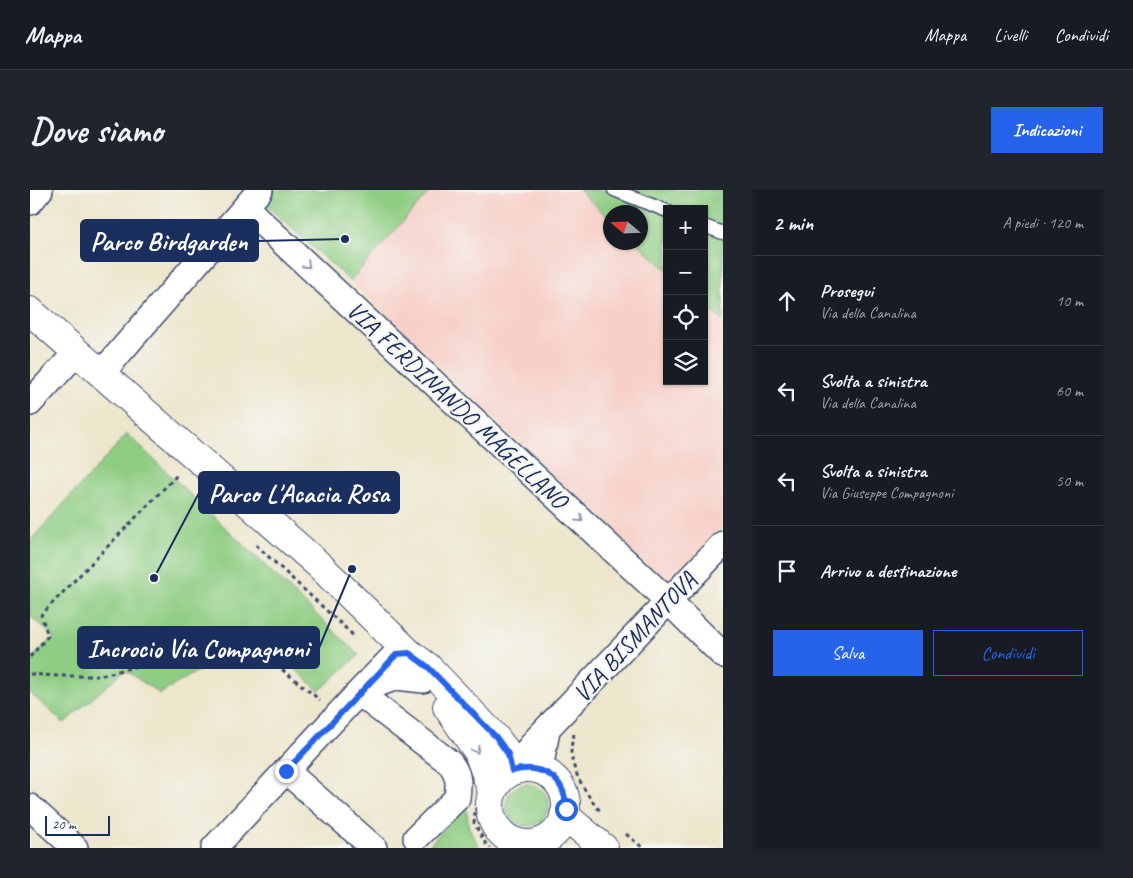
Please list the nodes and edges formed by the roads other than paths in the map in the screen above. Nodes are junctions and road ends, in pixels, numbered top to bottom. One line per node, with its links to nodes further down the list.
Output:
1 (40, 190): 4 (street)
2 (614, 190): 5 (lane)
3 (253, 199): 10 (street); 13 (street, VIA FERDINANDO MAGELLANO, one-way to 13)
4 (30, 202)
5 (663, 209)
6 (708, 227): 7 (lane)
7 (723, 233)
8 (30, 312): 9 (street)
9 (76, 353): 10 (street); 11 (street)
10 (102, 374): 14 (street)
11 (30, 403)
12 (723, 544): 13 (street, VIA BISMANTOVA)
13 (668, 601): 15 (street, VIA FERDINANDO MAGELLANO); 18 (street, VIA BISMANTOVA)
14 (403, 653): 16 (street); 17 (street); 21 (street)
15 (723, 655)
16 (423, 680): 17 (street); 22 (street, one-way to 22)
17 (360, 691): 20 (street); 25 (street)
18 (547, 730): 19 (street); 21 (street, VIA BISMANTOVA)
19 (540, 770): 21 (street); 24 (street)
20 (286, 771): 28 (street); 29 (street)
21 (512, 771): 22 (street)
22 (492, 791): 26 (street)
23 (30, 807): 27 (street)
24 (564, 815): 26 (street); 30 (street)
25 (416, 838)
26 (540, 846)
27 (76, 848)
28 (214, 848)
29 (374, 848)
30 (604, 848)

